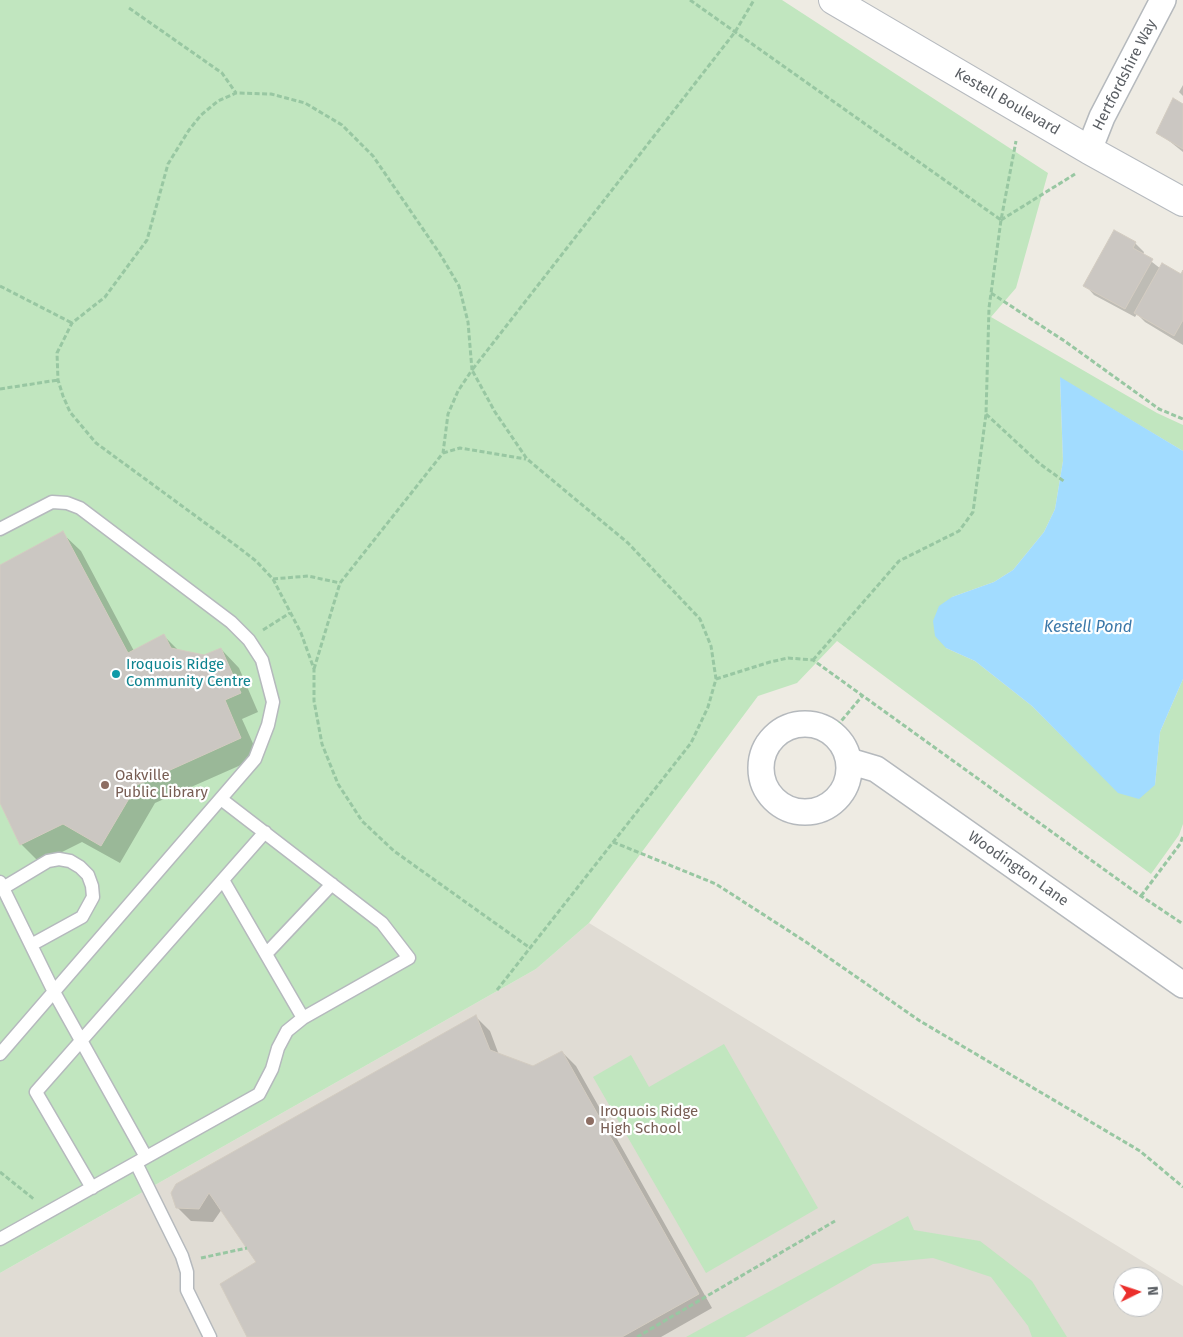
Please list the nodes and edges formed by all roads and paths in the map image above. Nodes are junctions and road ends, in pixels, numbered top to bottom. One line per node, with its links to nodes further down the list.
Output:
1 (690, 0): 6 (path)
2 (754, 0): 6 (path)
3 (833, 0): 9 (street, Kestell Boulevard)
4 (1163, 0): 9 (street, Hertfordshire Way)
5 (130, 8): 7 (path)
6 (734, 32): 12 (path); 16 (path)
7 (236, 93): 15 (path); 16 (path)
8 (1016, 141): 12 (path)
9 (1088, 150): 11 (street, Kestell Boulevard)
10 (1075, 174): 12 (path)
11 (1183, 202)
12 (1001, 220): 14 (path)
13 (0, 286): 15 (path)
14 (991, 293): 19 (path); 20 (path)
15 (72, 323): 17 (path)
16 (472, 370): 21 (path); 22 (path)
17 (58, 380): 18 (path); 25 (path)
18 (0, 389)
19 (986, 414): 23 (path); 29 (path)
20 (1183, 419)
21 (443, 453): 22 (path); 26 (path)
22 (527, 459): 31 (path)
23 (1066, 482)
24 (0, 529): 28 (lane)
25 (273, 579): 26 (path); 27 (path)
26 (340, 583): 30 (path)
27 (290, 613): 28 (path); 30 (path)
28 (249, 640): 35 (lane)
29 (813, 660): 31 (path); 32 (path)
30 (314, 668): 45 (path)
31 (716, 679): 38 (path)
32 (863, 695): 33 (path); 42 (path)
33 (832, 732): 34 (street); 34 (street)
34 (849, 761): 47 (street, Woodington Lane)
35 (221, 799): 36 (lane); 49 (lane)
36 (265, 832): 39 (lane); 40 (lane)
37 (1183, 836): 42 (path)
38 (613, 842): 45 (path); 55 (path)
39 (223, 880): 46 (lane); 51 (lane)
40 (332, 884): 46 (lane); 50 (lane)
41 (2, 885): 44 (lane); 44 (lane)
42 (1141, 896): 43 (path)
43 (1183, 924)
44 (32, 945): 49 (lane)
45 (530, 948): 48 (path)
46 (266, 954): 50 (lane)
47 (1183, 985)
48 (497, 990)
49 (54, 992): 51 (lane); 52 (lane)
50 (303, 1018): 53 (lane)
51 (82, 1040): 53 (lane); 56 (lane)
52 (0, 1054)
53 (141, 1160): 56 (lane); 61 (lane)
54 (0, 1172): 57 (path)
55 (1183, 1187)
56 (92, 1188): 57 (lane)
57 (48, 1212): 59 (lane)
58 (835, 1221): 63 (path)
59 (0, 1239)
60 (247, 1248): 61 (path)
61 (184, 1265): 62 (lane)
62 (210, 1337)
63 (637, 1337)

